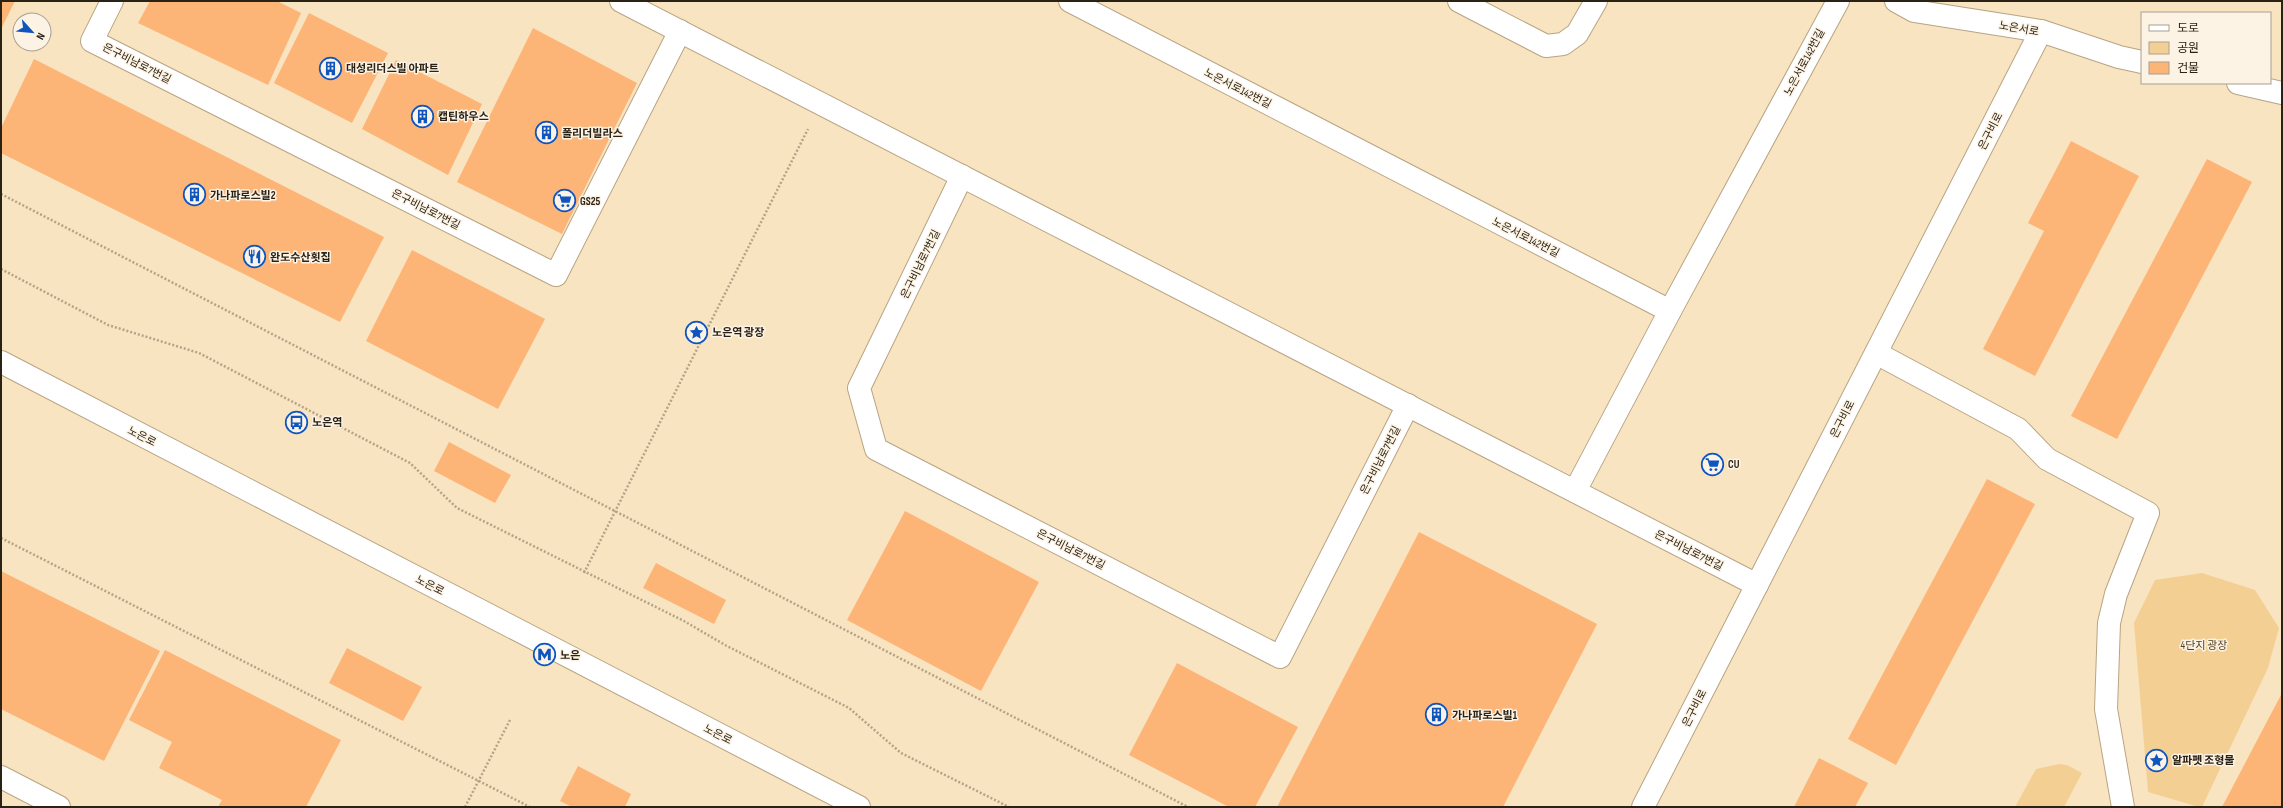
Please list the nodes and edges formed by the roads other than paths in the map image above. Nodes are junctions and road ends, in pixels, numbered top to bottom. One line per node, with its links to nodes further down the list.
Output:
1 (112, 1): 8 (street, 은구비남로7번길)
2 (621, 1): 8 (street, 은구비남로7번길)
3 (1070, 1): 14 (street, 노은서로142번길)
4 (1459, 1): 5 (street)
5 (1596, 1)
6 (1838, 1): 14 (street, 노은서로142번길)
7 (1896, 1): 9 (street, 노은서로)
8 (680, 31): 13 (street, 은구비남로7번길)
9 (2041, 31): 10 (street, 노은서로); 15 (street, 은구비로)
10 (2141, 62)
11 (2242, 84): 12 (street)
12 (2282, 93)
13 (962, 176): 17 (street, 은구비남로7번길); 17 (street, 은구비남로7번길)
14 (1670, 311): 18 (street)
15 (1876, 353): 19 (street, 은구비로); 24 (street)
16 (1, 362): 22 (street, 노은로)
17 (1408, 405): 18 (street, 은구비남로7번길)
18 (1576, 491): 19 (street, 은구비남로7번길)
19 (1757, 585): 23 (street, 은구비로)
20 (1, 777): 21 (street)
21 (59, 807)
22 (859, 807)
23 (1643, 807)
24 (2123, 807)

